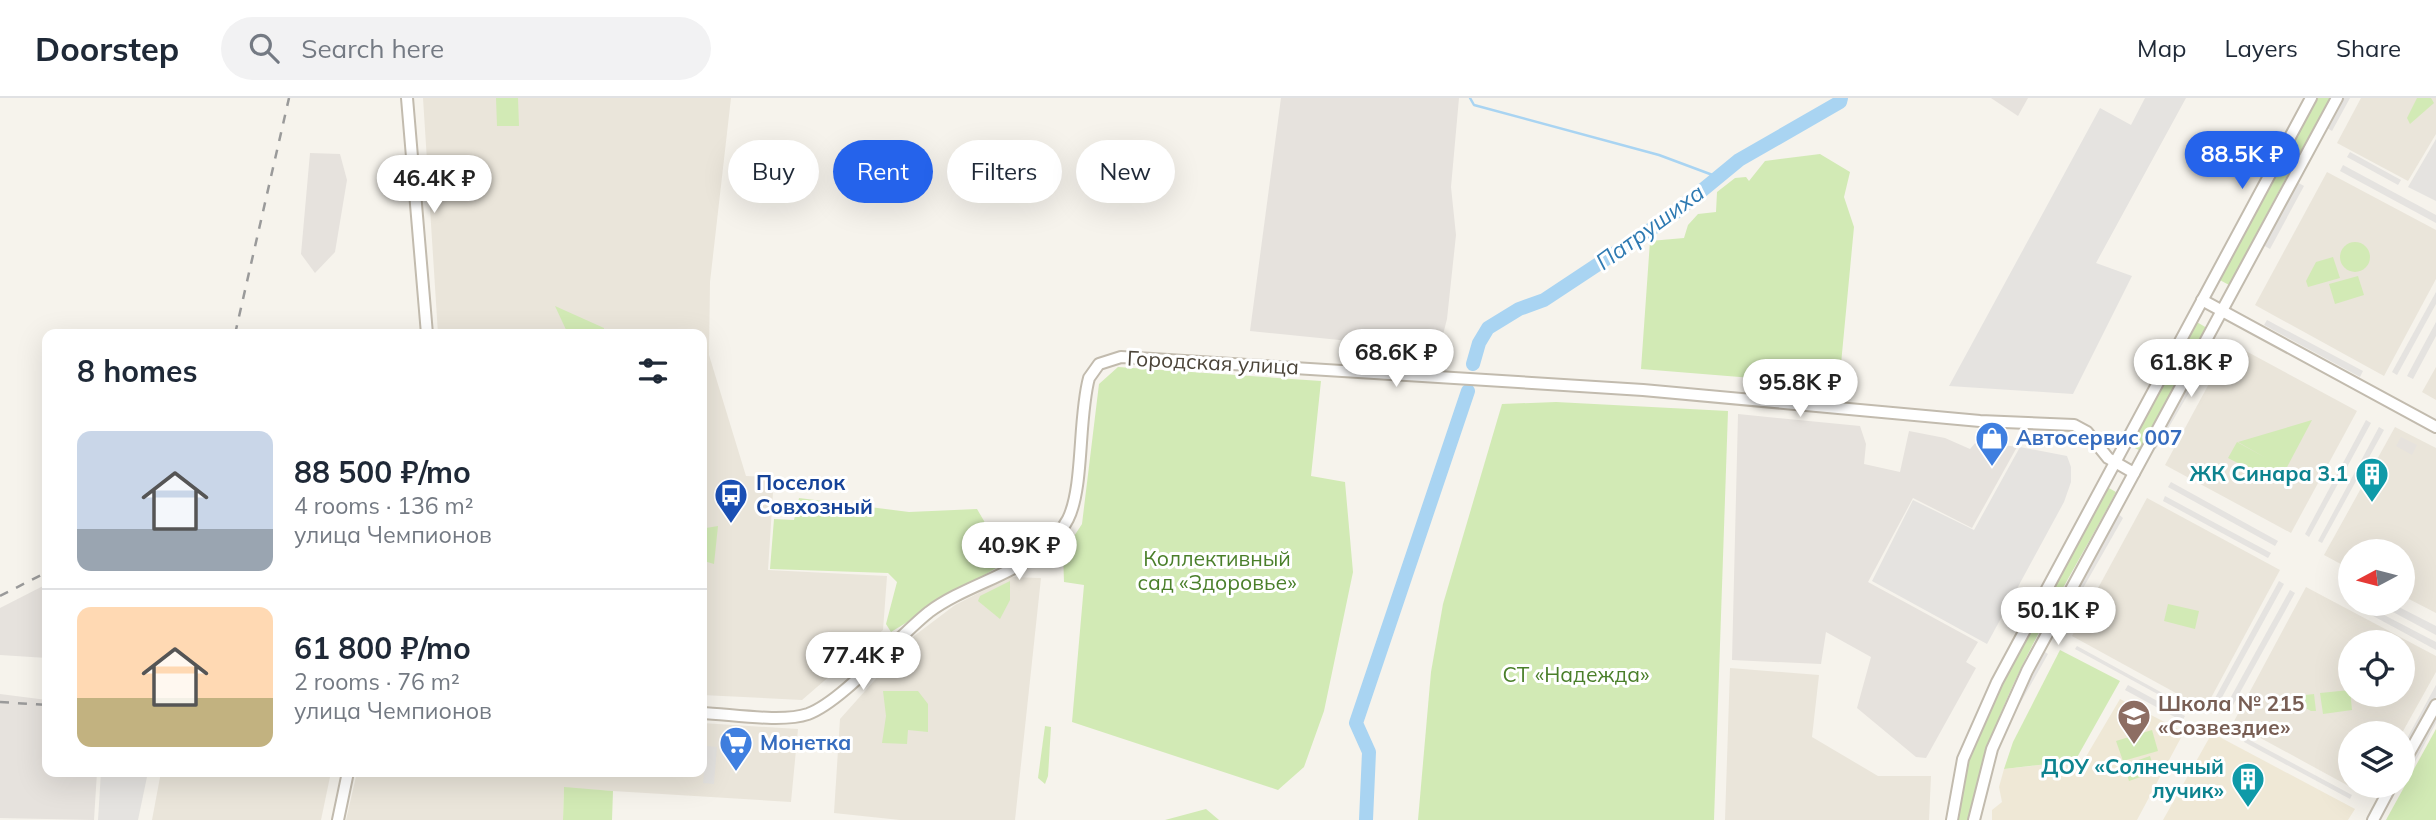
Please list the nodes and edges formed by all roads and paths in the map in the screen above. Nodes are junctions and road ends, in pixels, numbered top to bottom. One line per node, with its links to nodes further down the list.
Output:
1 (407, 98): 6 (street)
2 (2311, 98): 4 (street)
3 (2337, 98): 5 (street)
4 (2202, 300): 5 (street); 8 (street)
5 (2221, 311): 7 (street); 9 (street)
6 (427, 329)
7 (2436, 427)
8 (2115, 462): 9 (street); 11 (street, Городская улица); 16 (street)
9 (2134, 473): 17 (street)
10 (2436, 705): 12 (street)
11 (707, 713)
12 (2415, 743)
13 (347, 777): 15 (street)
14 (2385, 798): 18 (street)
15 (338, 820)
16 (1952, 820)
17 (1974, 820)
18 (2373, 820)

